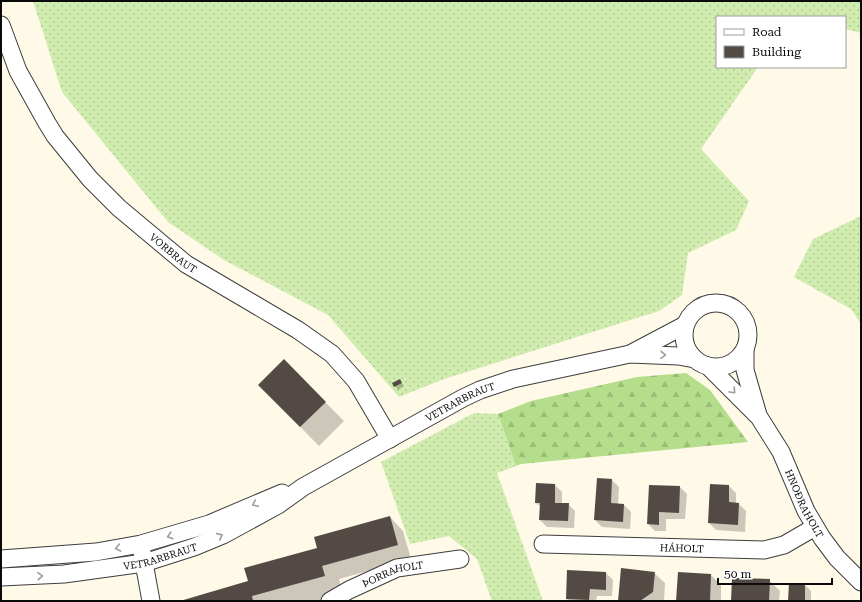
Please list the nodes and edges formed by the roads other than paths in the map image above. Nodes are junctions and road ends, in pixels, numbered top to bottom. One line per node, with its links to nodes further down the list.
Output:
1 (1, 25): 7 (street, VORBRAUT)
2 (685, 324): 3 (street, VETRARBRAUT); 4 (street, VETRARBRAUT); 5 (street)
3 (745, 349): 5 (street, VETRARBRAUT); 6 (street, HNOÐRAHOLT)
4 (630, 354): 5 (street, VETRARBRAUT, one-way to 5); 7 (street, VETRARBRAUT)
5 (701, 362): 6 (street, HNOÐRAHOLT, one-way to 6)
6 (758, 417): 9 (street, HNOÐRAHOLT)
7 (390, 439): 8 (street, VETRARBRAUT)
8 (304, 486): 10 (street, VETRARBRAUT, one-way to 10); 14 (street, VETRARBRAUT, one-way to 8)
9 (815, 527): 11 (street, HÁHOLT); 16 (street, HNOÐRAHOLT)
10 (140, 544): 12 (street, VETRARBRAUT, one-way to 12); 14 (street)
11 (544, 544)
12 (1, 559)
13 (460, 559): 18 (street, ÞORRAHOLT)
14 (144, 563): 15 (street, VETRARBRAUT, one-way to 14); 17 (street)
15 (1, 577)
16 (861, 582)
17 (151, 601)
18 (330, 601)

